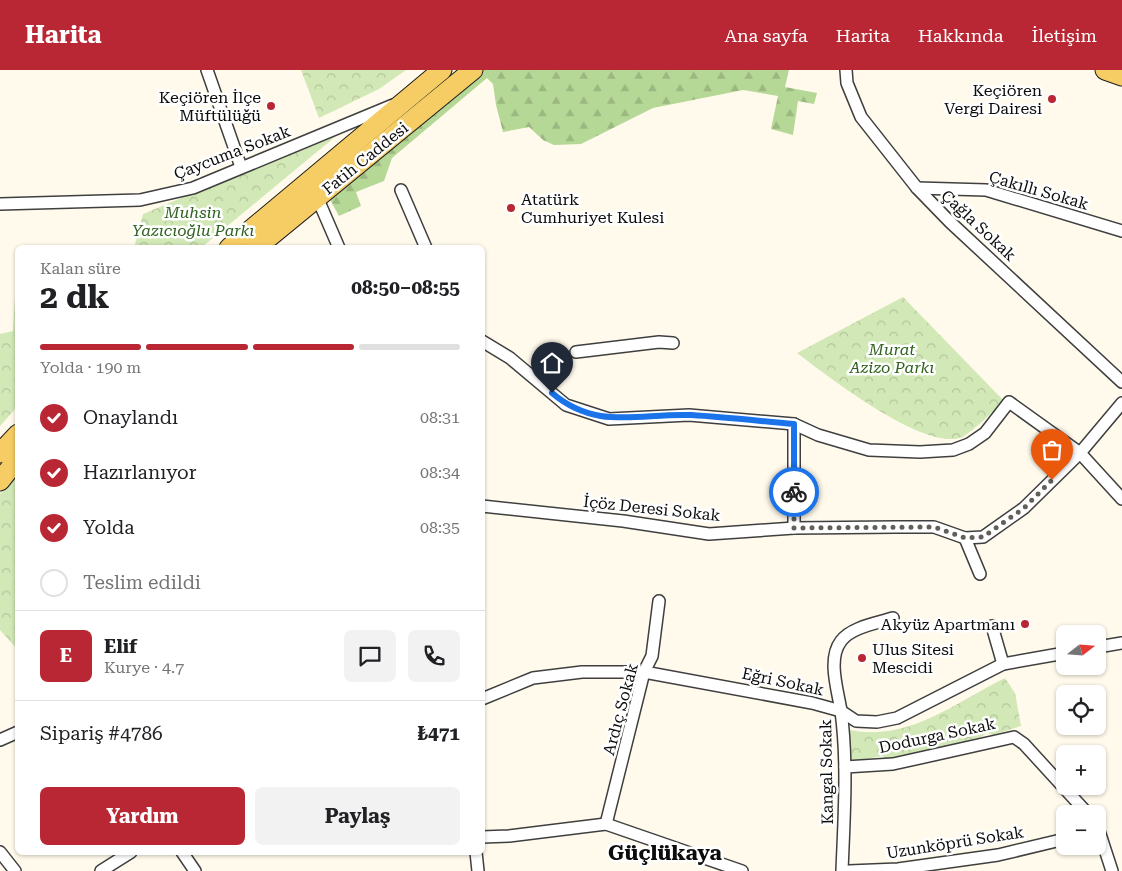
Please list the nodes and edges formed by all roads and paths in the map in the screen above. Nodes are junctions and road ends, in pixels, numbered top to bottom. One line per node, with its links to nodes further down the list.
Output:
1 (207, 70): 8 (street)
2 (442, 70): 7 (main road, Fatih Caddesi)
3 (474, 70): 11 (main road, Fatih Caddesi)
4 (846, 70): 9 (street, Çağla Sokak)
5 (1105, 70): 6 (main road)
6 (1122, 76)
7 (409, 98): 8 (street, Çaycuma Sokak); 14 (main road, Fatih Caddesi)
8 (241, 168): 12 (street, Çaycuma Sokak)
9 (917, 188): 13 (street, Çakıllı Sokak); 21 (street, Çağla Sokak)
10 (401, 190): 17 (street)
11 (317, 197): 15 (main road, Fatih Caddesi); 16 (street)
12 (0, 204)
13 (1122, 231)
14 (233, 245)
15 (260, 245)
16 (338, 245)
17 (425, 245)
18 (485, 342): 23 (street)
19 (673, 344): 20 (street)
20 (576, 352)
21 (1122, 382)
22 (1122, 403): 26 (street)
23 (794, 424): 26 (street); 31 (street)
24 (15, 437): 25 (main road)
25 (0, 453)
26 (1080, 453): 29 (street); 32 (street)
27 (15, 462): 28 (main road)
28 (0, 482)
29 (1122, 499)
30 (485, 506): 31 (street, İçöz Deresi Sokak)
31 (794, 528): 32 (street, İçöz Deresi Sokak)
32 (965, 538): 33 (street)
33 (980, 574)
34 (659, 601): 41 (street, Ardıç Sokak)
35 (893, 618): 43 (street, Kangal Sokak)
36 (992, 626): 40 (street)
37 (1122, 642): 38 (street)
38 (1106, 645)
39 (1056, 655): 40 (street, Eğri Sokak)
40 (1003, 664): 43 (street, Eğri Sokak)
41 (644, 672): 42 (street, Eğri Sokak); 43 (street, Eğri Sokak); 48 (street, Ardıç Sokak)
42 (485, 698)
43 (841, 711): 46 (street, Kangal Sokak)
44 (15, 733): 45 (street)
45 (0, 740)
46 (845, 767): 47 (street, Dodurga Sokak); 61 (street, Kangal Sokak)
47 (1081, 805)
48 (606, 824): 49 (street); 60 (street)
49 (485, 837)
50 (1056, 840): 62 (street, Uzunköprü Sokak)
51 (0, 852): 56 (street)
52 (1106, 853): 63 (street)
53 (126, 855): 57 (street)
54 (184, 855): 58 (street)
55 (476, 855): 59 (street)
56 (15, 871)
57 (101, 871)
58 (195, 871)
59 (478, 871)
60 (742, 871)
61 (842, 871)
62 (848, 871)
63 (1112, 871)

